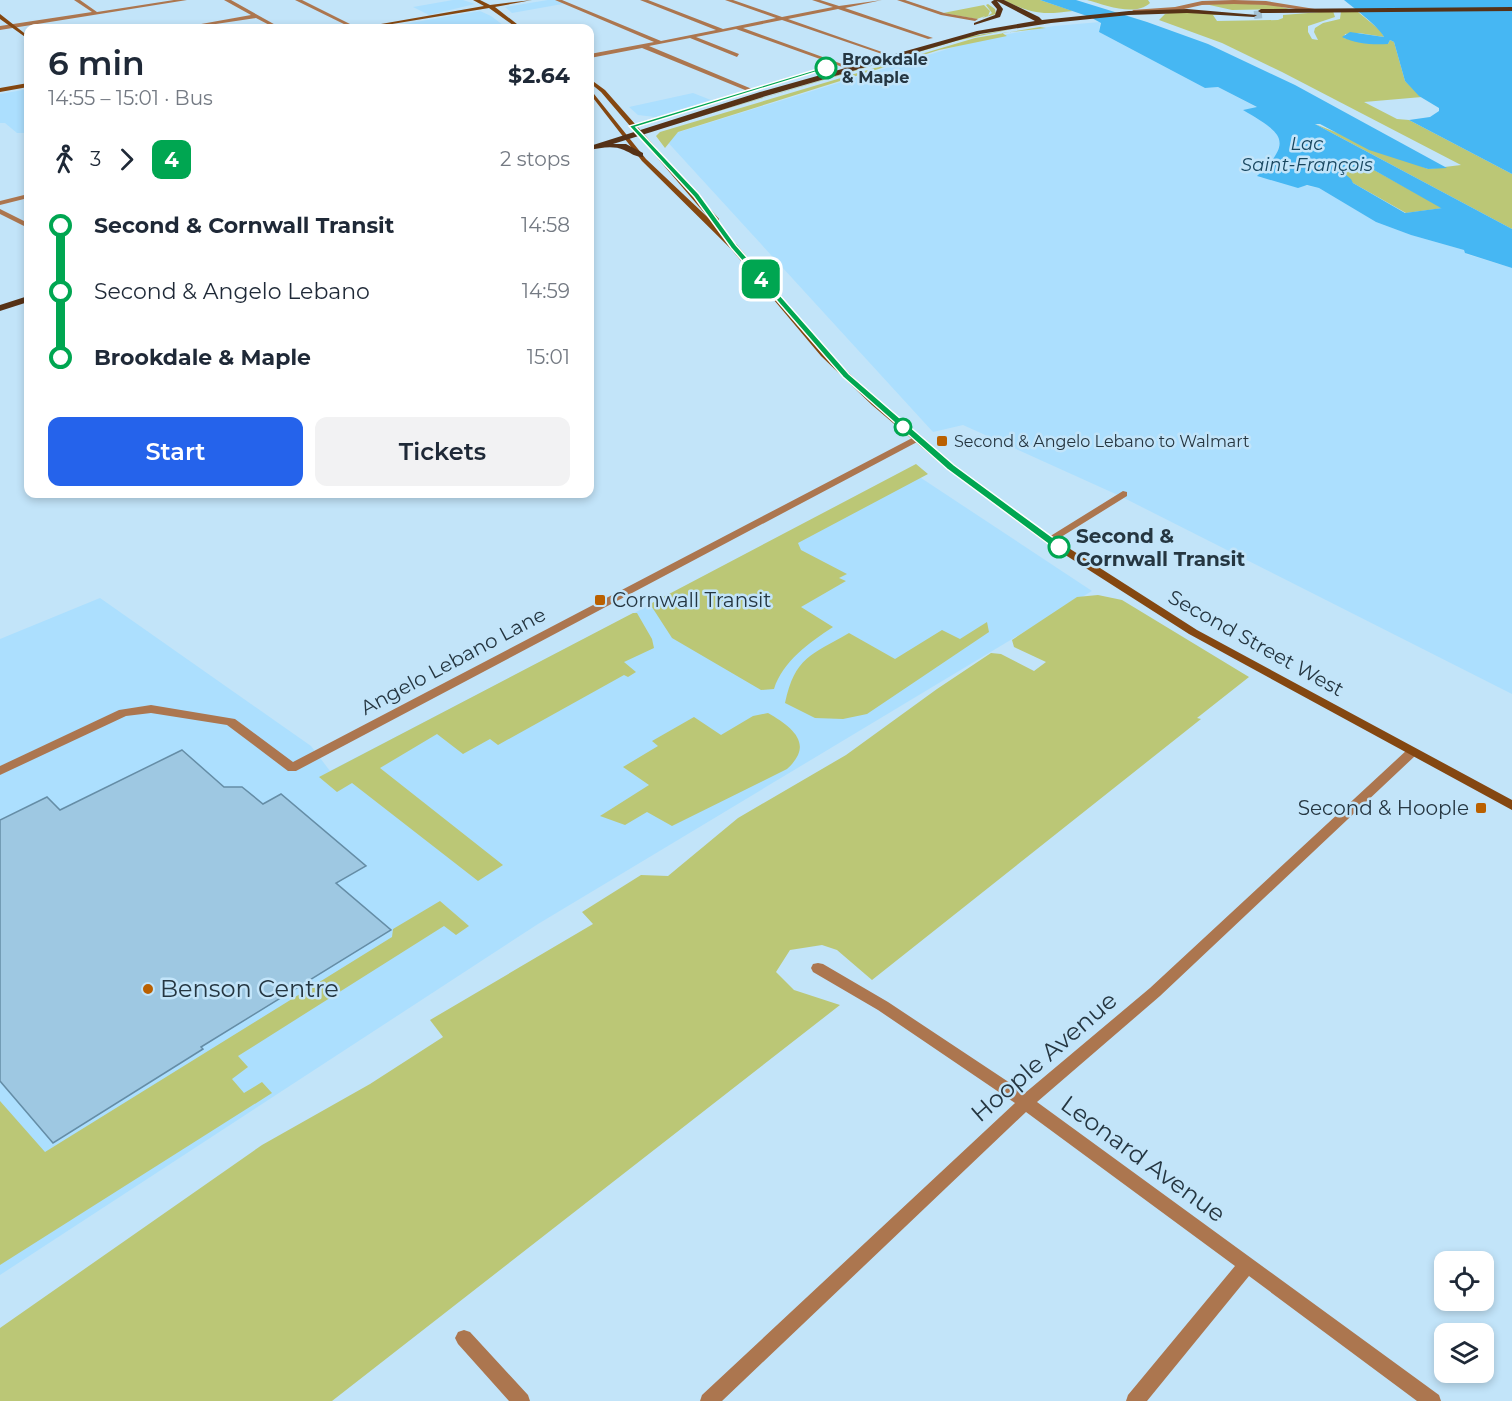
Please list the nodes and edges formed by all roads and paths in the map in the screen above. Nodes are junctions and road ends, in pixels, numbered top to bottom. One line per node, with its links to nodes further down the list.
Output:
1 (77, 0): 25 (street)
2 (184, 0): 25 (street)
3 (227, 0): 27 (street)
4 (298, 0): 37 (street)
5 (476, 0): 18 (main road)
6 (529, 0): 18 (main road)
7 (558, 0): 48 (street)
8 (643, 0): 43 (street)
9 (728, 0): 29 (street)
10 (815, 0): 19 (street)
11 (879, 0): 19 (street)
12 (900, 0): 30 (street)
13 (1237, 0): 17 (street)
14 (994, 1): 28 (main road); 31 (main road); 32 (main road)
15 (1159, 1): 21 (main road); 24 (main road)
16 (1197, 2): 17 (street); 21 (street); 21 (main road)
17 (1259, 2): 22 (street)
18 (490, 7): 38 (main road); 39 (main road)
19 (838, 8): 29 (street); 47 (street)
20 (1512, 9): 23 (main road)
21 (1171, 10): 24 (main road)
22 (1315, 10): 23 (main road); 23 (main road)
23 (1326, 10)
24 (1132, 11): 32 (main road); 32 (main road)
25 (96, 14): 34 (street)
26 (0, 16): 40 (main road)
27 (257, 16): 35 (street); 36 (street)
28 (998, 16): 30 (main road); 45 (main road)
29 (781, 19): 41 (street); 50 (street)
30 (975, 19)
31 (1028, 19): 32 (main road); 45 (main road)
32 (1038, 20): 54 (main road)
33 (24, 24): 40 (street)
34 (27, 24)
35 (207, 24)
36 (271, 24)
37 (347, 24)
38 (386, 24)
39 (514, 24)
40 (13, 26): 42 (street); 44 (main road)
41 (736, 27): 43 (street); 53 (street)
42 (0, 28)
43 (722, 30): 46 (street)
44 (24, 35)
45 (942, 35): 47 (main road)
46 (689, 37): 48 (street); 52 (street)
47 (930, 38): 50 (main road)
48 (660, 42): 49 (street)
49 (643, 46): 51 (street); 58 (street)
50 (879, 53): 53 (main road)
51 (594, 55)
52 (737, 55)
53 (838, 65): 54 (street); 58 (main road)
54 (850, 68): 60 (main road)
55 (594, 84): 60 (main road, Second Street West)
56 (24, 86): 57 (main road)
57 (0, 90)
58 (750, 90): 60 (main road)
59 (594, 96): 61 (main road, Second Street West)
60 (635, 129): 61 (main road); 70 (main road, Second Street West)
61 (623, 133): 62 (main road); 63 (main road); 65 (main road, Second Street West)
62 (594, 138)
63 (594, 146)
64 (594, 148): 65 (main road)
65 (640, 155): 70 (main road, Second Street West)
66 (24, 197): 67 (street)
67 (0, 203)
68 (0, 211): 69 (street)
69 (24, 224)
70 (734, 247): 75 (main road, Second Street West)
71 (24, 291): 72 (main road)
72 (0, 298)
73 (24, 300): 74 (main road)
74 (0, 308)
75 (916, 439): 77 (main road, Second Street West); 79 (street, Angelo Lebano Lane)
76 (1123, 494): 77 (street)
77 (1049, 540): 78 (main road, Second Street West)
78 (1412, 752): 80 (main road, Second Street West); 82 (street, Hoople Avenue)
79 (0, 771)
80 (1512, 806)
81 (818, 968): 82 (street, Leonard Avenue)
82 (1026, 1102): 83 (street, Leonard Avenue); 86 (street, Hoople Avenue)
83 (1247, 1265): 87 (street); 88 (street, Leonard Avenue)
84 (464, 1338): 85 (street)
85 (521, 1401)
86 (709, 1401)
87 (1135, 1401)
88 (1432, 1401)

